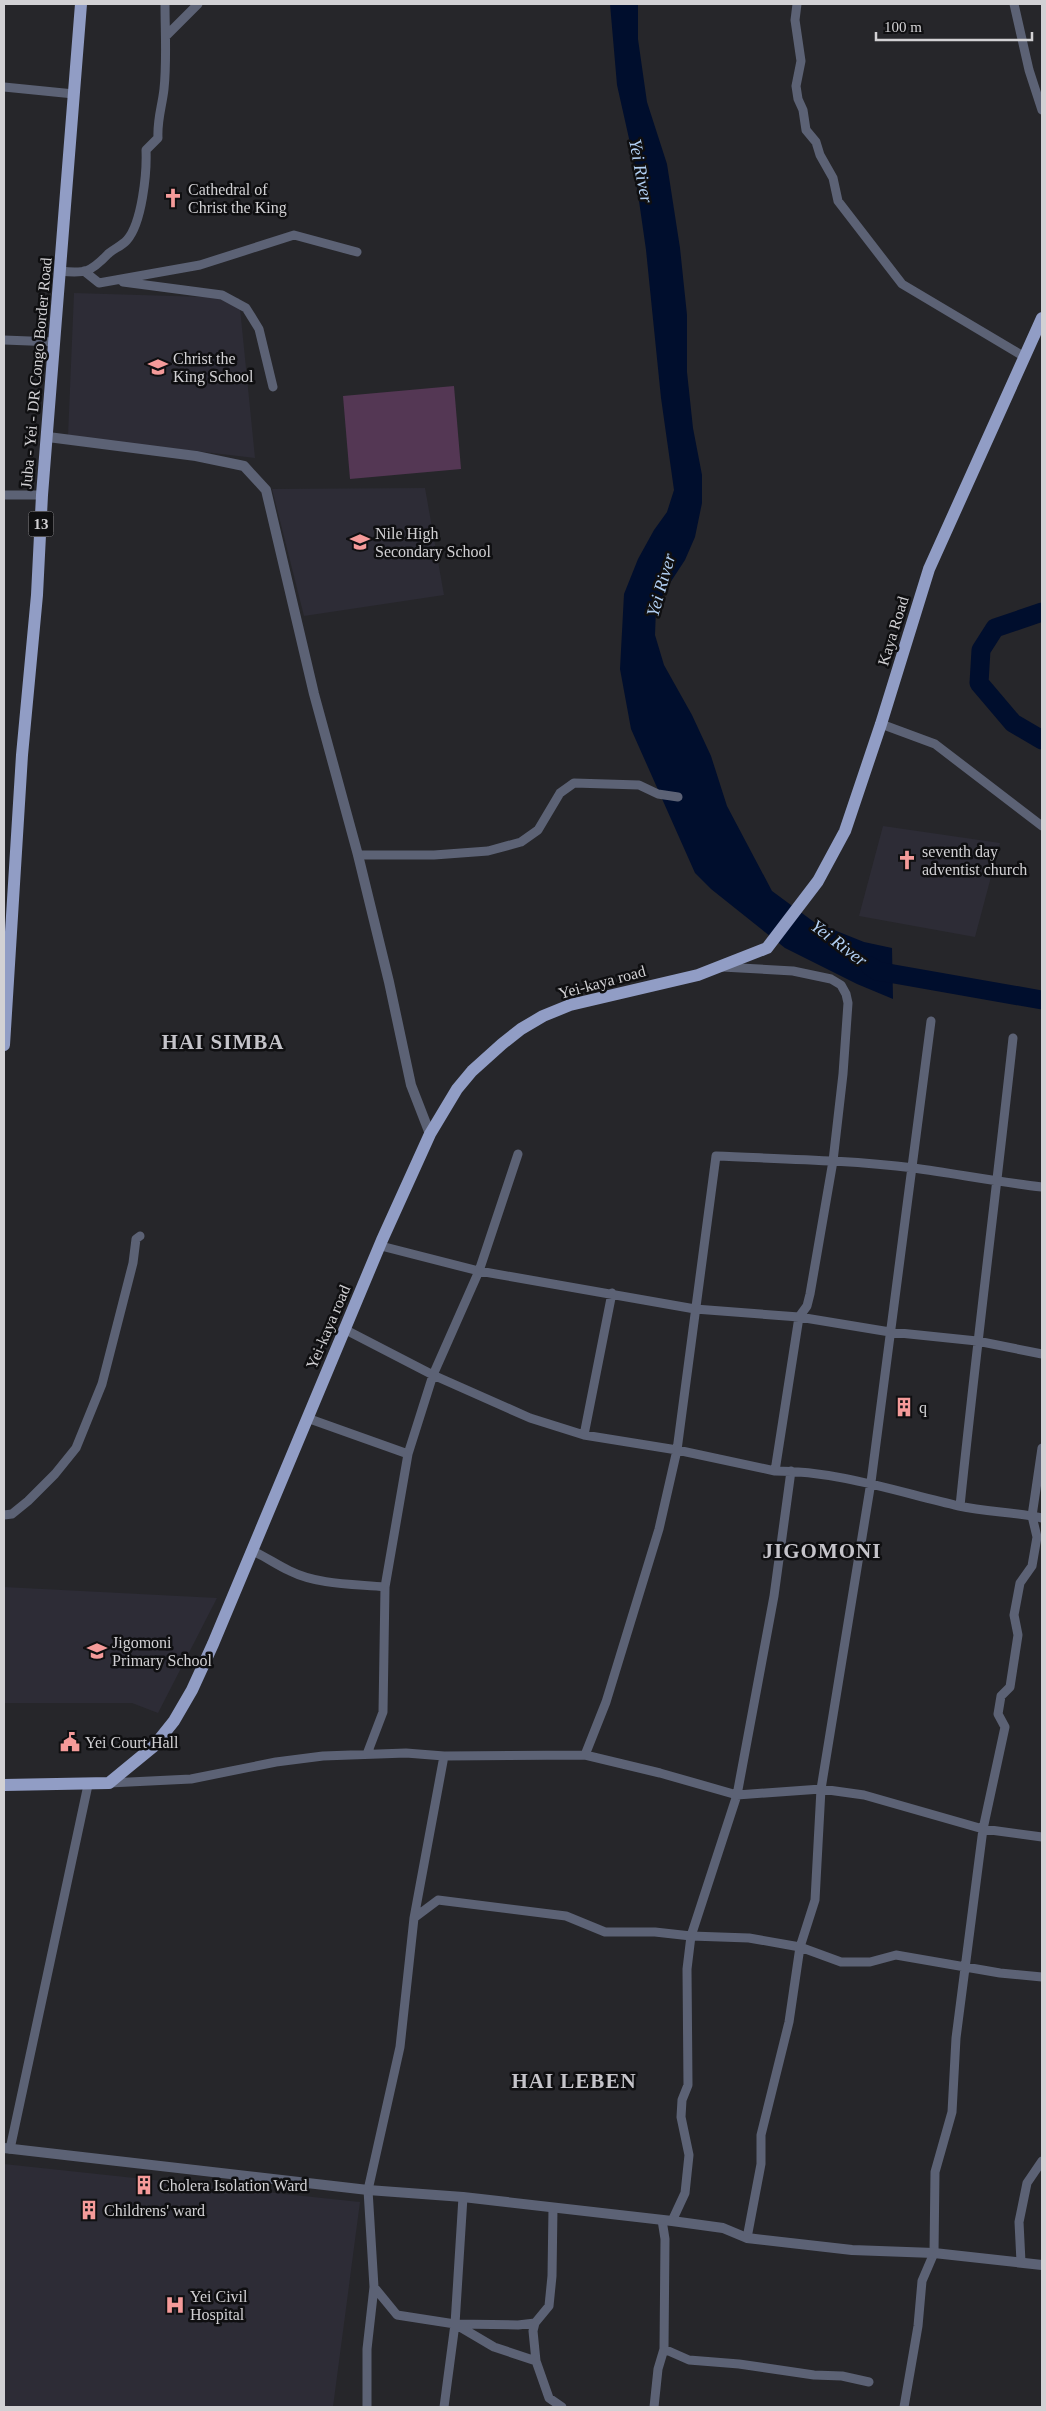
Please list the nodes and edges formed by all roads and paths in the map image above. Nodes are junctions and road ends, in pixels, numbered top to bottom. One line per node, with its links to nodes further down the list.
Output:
1 (81, 4): 8 (main road, Juba - Yei - DR Congo Border Road / 13)
2 (165, 4): 6 (street)
3 (198, 4): 6 (street)
4 (797, 4): 17 (street)
5 (1014, 4): 9 (street)
6 (166, 36): 12 (street)
7 (4, 87): 8 (street)
8 (74, 94): 11 (main road, Juba - Yei - DR Congo Border Road / 13)
9 (1042, 110)
10 (357, 252): 13 (street)
11 (60, 271): 12 (street); 16 (main road, Juba - Yei - DR Congo Border Road / 13)
12 (84, 271): 13 (street)
13 (113, 281): 18 (street)
14 (1042, 318): 17 (main road, Kaya Road)
15 (4, 340): 16 (street)
16 (55, 342): 19 (main road, Juba - Yei - DR Congo Border Road / 13)
17 (1023, 356): 22 (main road, Kaya Road)
18 (273, 386)
19 (48, 437): 21 (main road, Juba - Yei - DR Congo Border Road / 13); 25 (street)
20 (4, 495): 21 (street)
21 (42, 495): 30 (main road, Juba - Yei - DR Congo Border Road / 13)
22 (881, 724): 24 (street); 26 (main road, Kaya Road)
23 (678, 797): 25 (street)
24 (1042, 826)
25 (358, 856): 31 (street)
26 (767, 948): 27 (main road, Yei-kaya road)
27 (722, 967): 31 (main road, Yei-kaya road); 33 (street)
28 (931, 1021): 34 (street)
29 (1013, 1038): 35 (street)
30 (4, 1045)
31 (430, 1134): 38 (main road, Yei-kaya road)
32 (518, 1154): 39 (street)
33 (833, 1161): 34 (street); 41 (street); 42 (street)
34 (914, 1168): 35 (street); 44 (street)
35 (997, 1182): 36 (street); 45 (street)
36 (1042, 1187)
37 (140, 1236): 57 (street)
38 (381, 1246): 39 (street); 43 (main road, Yei-kaya road)
39 (479, 1271): 40 (street); 47 (street)
40 (612, 1293): 41 (street); 49 (street)
41 (695, 1309): 42 (street); 51 (street)
42 (799, 1317): 44 (street); 54 (street)
43 (344, 1329): 47 (street); 48 (main road, Yei-kaya road)
44 (890, 1332): 45 (street); 55 (street)
45 (976, 1341): 46 (street); 56 (street)
46 (1042, 1354)
47 (433, 1375): 49 (street); 52 (street)
48 (307, 1418): 52 (street); 60 (main road, Yei-kaya road)
49 (584, 1435): 51 (street)
50 (1042, 1448): 58 (street)
51 (677, 1450): 54 (street); 63 (street)
52 (408, 1454): 61 (street)
53 (791, 1471): 54 (street); 55 (street); 69 (street)
54 (775, 1472)
55 (871, 1482): 56 (street); 68 (street)
56 (960, 1506): 58 (street)
57 (4, 1515)
58 (1032, 1516): 59 (street); 70 (street)
59 (1042, 1518)
60 (253, 1551): 61 (street); 65 (main road, Yei-kaya road)
61 (385, 1586): 62 (street)
62 (367, 1754): 64 (street); 65 (street)
63 (585, 1755): 64 (street); 69 (street)
64 (444, 1756): 72 (street)
65 (109, 1783): 67 (main road)
66 (4, 1785): 67 (main road)
67 (88, 1785): 77 (street)
68 (821, 1789): 69 (street); 70 (street); 74 (street)
69 (737, 1795): 73 (street)
70 (983, 1829): 71 (street); 75 (street)
71 (1042, 1837)
72 (414, 1918): 73 (street); 79 (street)
73 (691, 1936): 74 (street); 83 (street)
74 (800, 1947): 75 (street); 84 (street)
75 (966, 1966): 76 (street); 85 (street)
76 (1042, 1977)
77 (7, 2149): 79 (street)
78 (1042, 2161): 86 (street)
79 (368, 2190): 80 (street); 88 (street)
80 (463, 2197): 81 (street); 90 (street)
81 (553, 2208): 82 (street); 89 (street)
82 (662, 2220): 83 (street); 91 (street)
83 (672, 2221): 84 (street)
84 (747, 2238): 85 (street)
85 (934, 2253): 86 (street); 98 (street)
86 (1022, 2262): 87 (street)
87 (1042, 2265)
88 (374, 2287): 90 (street); 94 (street)
89 (536, 2323): 90 (street); 92 (street)
90 (455, 2324): 92 (street); 95 (street)
91 (664, 2349): 93 (street); 97 (street)
92 (536, 2361): 96 (street)
93 (869, 2382)
94 (367, 2407)
95 (444, 2407)
96 (562, 2407)
97 (654, 2407)
98 (904, 2407)

